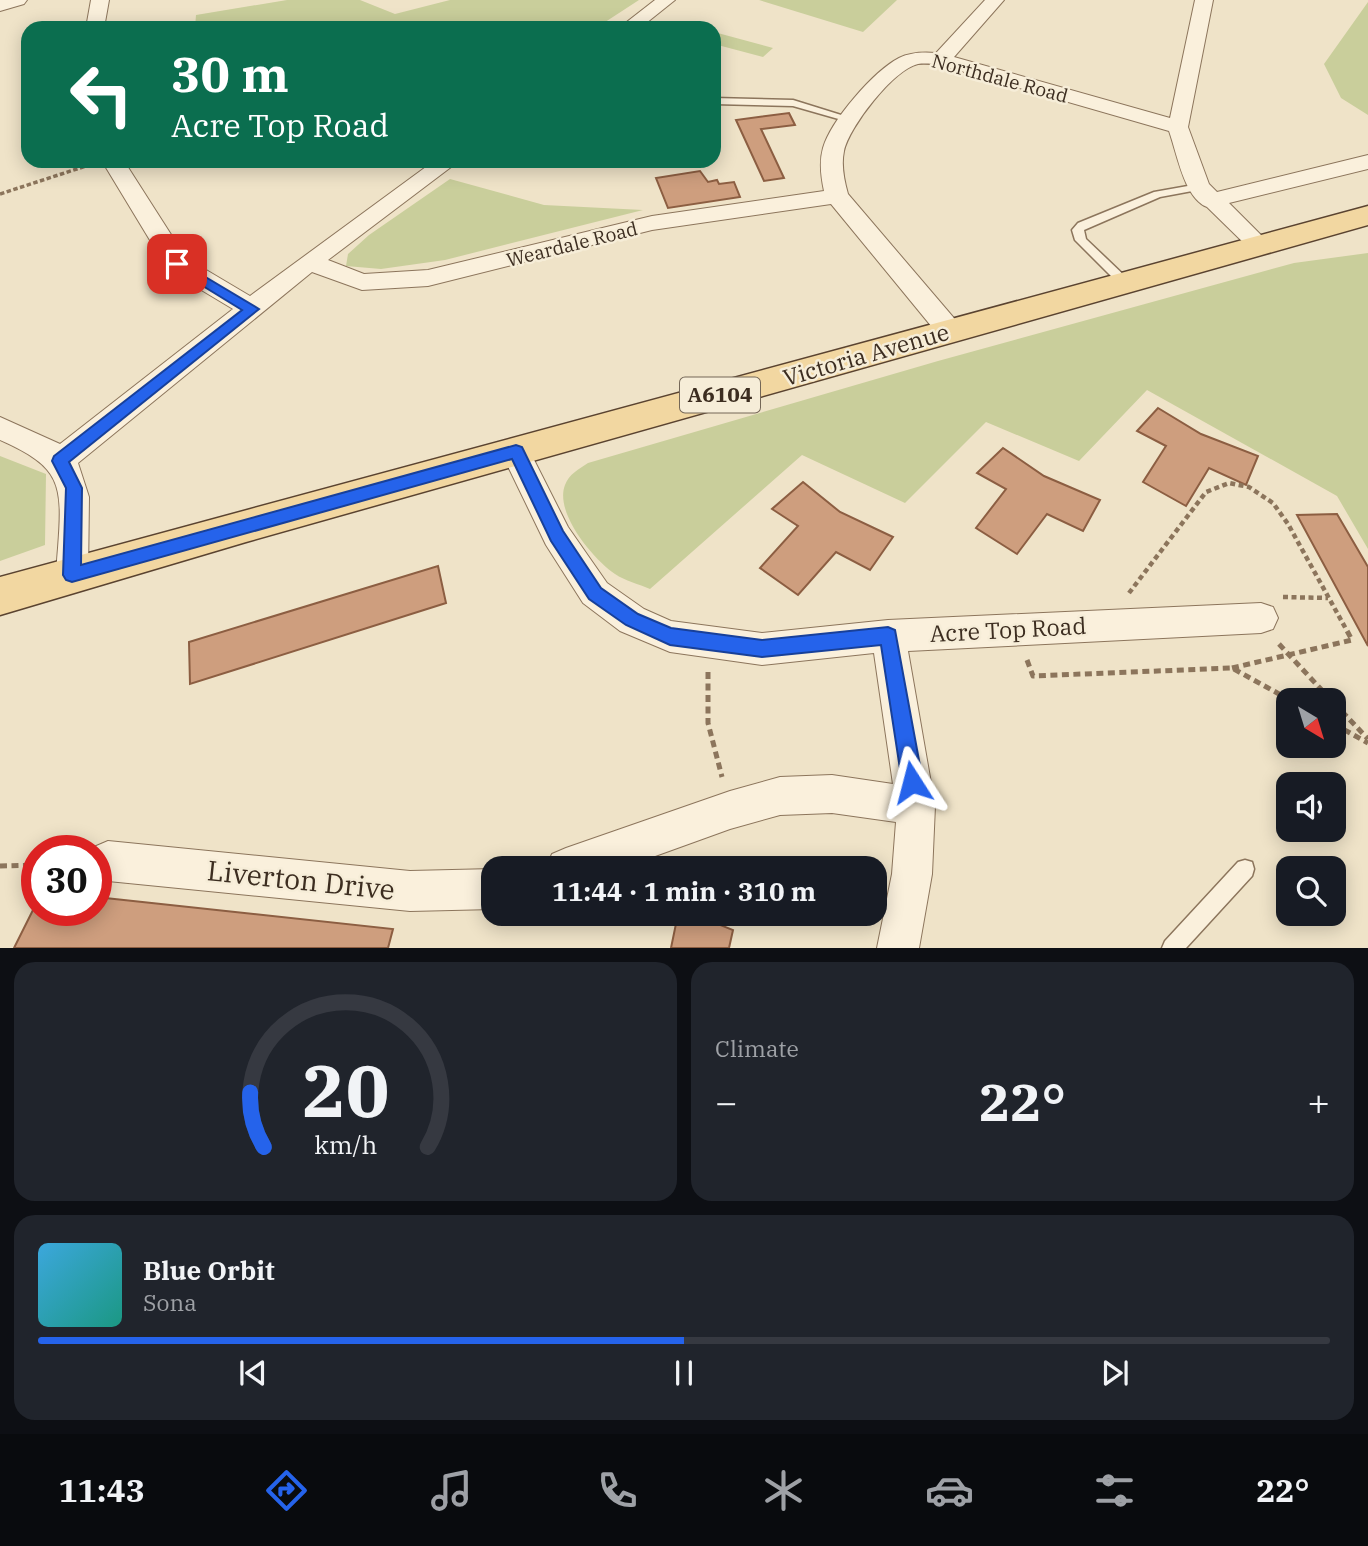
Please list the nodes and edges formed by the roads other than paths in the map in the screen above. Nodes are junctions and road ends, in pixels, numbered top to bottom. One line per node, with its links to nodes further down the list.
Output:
1 (18, 0): 6 (street)
2 (100, 0): 7 (street)
3 (666, 0): 8 (street)
4 (995, 0): 9 (street)
5 (1205, 0): 12 (street)
6 (0, 6)
7 (96, 21)
8 (638, 21)
9 (941, 59): 11 (street, Northdale Road); 12 (street, Northdale Road)
10 (721, 100): 11 (lane)
11 (849, 119): 17 (street, Northdale Road)
12 (1178, 127): 16 (street)
13 (1368, 162): 16 (street)
14 (117, 168): 22 (street)
15 (438, 168): 20 (street)
16 (1205, 194): 19 (street); 21 (lane)
17 (837, 196): 20 (street, Weardale Road); 23 (street)
18 (1368, 215): 19 (main road, Victoria Avenue / A6104)
19 (1260, 246): 21 (main road, Victoria Avenue / A6104)
20 (309, 262): 22 (street)
21 (1124, 282): 23 (main road, Victoria Avenue / A6104)
22 (252, 309): 26 (street)
23 (950, 331): 25 (main road, Victoria Avenue / A6104)
24 (0, 428): 26 (street)
25 (516, 452): 27 (main road, Victoria Avenue / A6104); 30 (street, Acre Top Road)
26 (60, 461): 27 (street)
27 (72, 575): 28 (main road, Victoria Avenue / A6104)
28 (0, 596)
29 (1270, 608): 30 (street, Acre Top Road)
30 (888, 636): 31 (street)
31 (916, 806): 32 (street); 36 (street)
32 (600, 856)
33 (112, 861): 35 (street, Liverton Drive)
34 (1245, 869): 37 (lane)
35 (481, 889)
36 (898, 947)
37 (1172, 947)

